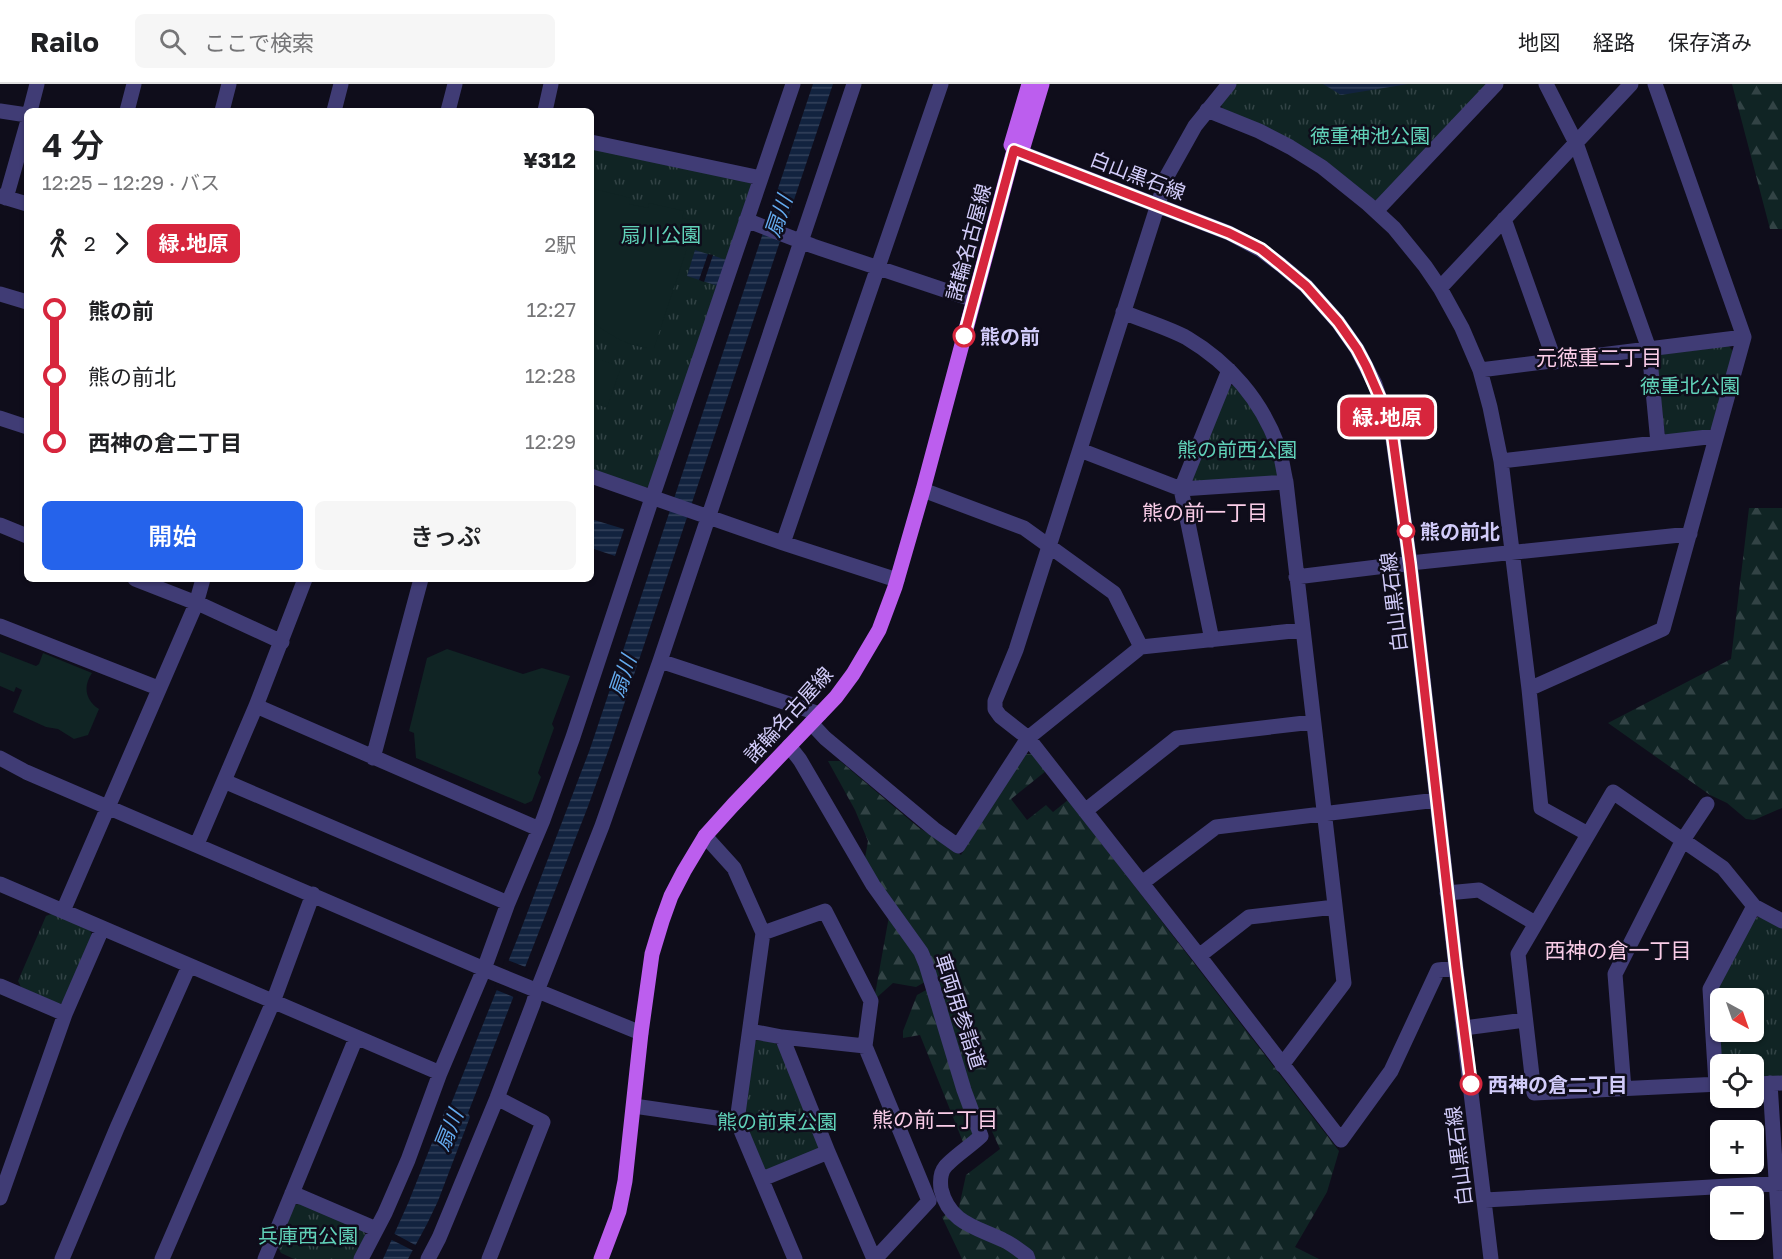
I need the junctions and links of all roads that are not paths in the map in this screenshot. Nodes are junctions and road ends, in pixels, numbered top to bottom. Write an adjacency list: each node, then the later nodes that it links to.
1 (38, 84): 17 (street)
2 (134, 84): 18 (street)
3 (229, 84): 19 (street)
4 (341, 84): 20 (street)
5 (455, 84): 21 (street)
6 (551, 84): 22 (street)
7 (793, 84): 30 (street)
8 (854, 84): 37 (street)
9 (941, 84): 38 (street)
10 (1029, 84): 29 (main road, 諸輪名古屋線)
11 (1042, 84): 29 (main road, 諸輪名古屋線)
12 (1229, 84): 23 (street)
13 (1496, 84): 34 (street)
14 (1546, 84): 28 (street)
15 (1631, 84): 28 (street)
16 (1655, 84): 44 (street)
17 (31, 108)
18 (128, 108)
19 (223, 108)
20 (335, 108)
21 (449, 108)
22 (545, 108)
23 (1207, 110): 33 (street); 34 (street)
24 (0, 111): 25 (street)
25 (24, 115)
26 (24, 133): 31 (street)
27 (594, 143): 30 (street)
28 (1576, 143): 35 (street); 45 (street)
29 (1014, 150): 33 (street, 白山黒石線); 41 (main road, 諸輪名古屋線)
30 (760, 178): 36 (street)
31 (3, 197): 32 (street)
32 (24, 203)
33 (1157, 205): 43 (street); 67 (street, 白山黒石線)
34 (1376, 211): 39 (street)
35 (1504, 219): 39 (street); 46 (street)
36 (746, 220): 37 (street); 59 (street)
37 (800, 241): 38 (street); 60 (street)
38 (879, 268): 41 (street); 64 (street)
39 (1440, 288): 48 (street)
40 (0, 294): 42 (street)
41 (974, 300): 58 (main road, 諸輪名古屋線)
42 (24, 301)
43 (1123, 312): 47 (street); 53 (street)
44 (1744, 337): 45 (street); 51 (street)
45 (1649, 349): 46 (street); 52 (street)
46 (1555, 362): 48 (street)
47 (1229, 370): 56 (street); 57 (street)
48 (1480, 370): 54 (street)
49 (0, 418): 50 (street)
50 (24, 427)
51 (1716, 436): 52 (street); 62 (street)
52 (1658, 443): 54 (street)
53 (1080, 450): 57 (street); 65 (street)
54 (1501, 461): 66 (street)
55 (594, 478): 59 (street)
56 (1286, 482): 57 (street); 68 (street)
57 (1181, 489): 77 (street)
58 (923, 490): 65 (street); 69 (main road, 諸輪名古屋線)
59 (652, 498): 60 (street); 96 (street)
60 (707, 518): 64 (street); 80 (street)
61 (0, 525): 63 (street)
62 (1690, 534): 66 (street); 82 (street)
63 (24, 535)
64 (783, 543): 69 (street)
65 (1049, 546): 79 (street); 86 (street)
66 (1513, 553): 67 (street); 82 (street)
67 (1410, 563): 68 (street); 91 (street, 白山黒石線)
68 (1296, 577): 76 (street)
69 (897, 580): 84 (main road, 諸輪名古屋線)
70 (143, 582): 74 (street)
71 (202, 582): 74 (street)
72 (304, 582): 78 (street)
73 (420, 582): 89 (street)
74 (196, 603): 78 (street); 81 (street)
75 (0, 626): 81 (street)
76 (1302, 630): 77 (street); 85 (street)
77 (1212, 640): 79 (street)
78 (282, 642): 83 (street)
79 (1141, 647): 86 (street)
80 (660, 661): 84 (street); 118 (street)
81 (158, 688): 93 (street)
82 (1529, 689): 97 (street)
83 (256, 706): 89 (street); 90 (street)
84 (815, 719): 86 (street); 87 (main road, 諸輪名古屋線)
85 (1313, 722): 94 (street); 95 (street)
86 (1028, 738): 94 (street)
87 (789, 746): 98 (main road, 諸輪名古屋線); 153 (street, 車両用参詣道)
88 (0, 758): 93 (street)
89 (373, 758): 96 (street)
90 (224, 780): 100 (street); 105 (street)
91 (1437, 800): 95 (street); 103 (street, 白山黒石線)
92 (1707, 804): 99 (street)
93 (107, 806): 100 (street); 108 (street)
94 (1085, 811): 101 (street)
95 (1324, 813): 101 (street); 107 (street)
96 (539, 829): 105 (street)
97 (1588, 834): 99 (street); 110 (street)
98 (705, 836): 112 (street); 124 (main road, 諸輪名古屋線)
99 (1683, 840): 106 (street); 133 (street)
100 (197, 844): 104 (street)
101 (1142, 883): 113 (street)
102 (0, 884): 108 (street)
103 (1447, 893): 110 (street); 115 (street, 白山黒石線)
104 (313, 894): 116 (street); 119 (street)
105 (508, 903): 116 (street)
106 (1754, 906): 109 (street); 128 (street)
107 (1335, 907): 113 (street); 129 (street)
108 (63, 911): 111 (street)
109 (1782, 921)
110 (1535, 923): 121 (street)
111 (102, 929): 114 (street); 120 (street)
112 (763, 933): 123 (street); 127 (street)
113 (1199, 956): 129 (street)
114 (189, 966): 119 (street); 145 (street)
115 (1456, 968): 122 (street, 白山黒石線); 129 (street)
116 (484, 969): 118 (street); 130 (street)
117 (0, 986): 120 (street)
118 (537, 991): 124 (street); 134 (street)
119 (273, 1002): 126 (street); 146 (street)
120 (65, 1014): 141 (street)
121 (1525, 1020): 122 (street); 133 (street)
122 (1464, 1028): 142 (street, 白山黒石線)
123 (750, 1031): 125 (street); 136 (street)
124 (641, 1033): 135 (main road, 諸輪名古屋線)
125 (782, 1037): 127 (street); 137 (street)
126 (357, 1038): 130 (street); 140 (street)
127 (865, 1046): 152 (street)
128 (1715, 1054)
129 (1282, 1065)
130 (440, 1074): 143 (street)
131 (1776, 1083): 139 (street)
132 (1710, 1084): 133 (street)
133 (1624, 1089)
134 (497, 1098): 148 (street); 149 (street)
135 (634, 1106): 136 (street); 150 (main road, 諸輪名古屋線)
136 (737, 1121): 138 (street)
137 (828, 1152): 138 (street); 152 (street)
138 (762, 1179): 151 (street)
139 (1779, 1183): 142 (street); 155 (street)
140 (292, 1193): 143 (street); 144 (street)
141 (0, 1198)
142 (1485, 1200): 154 (street, 白山黒石線)
143 (376, 1229): 147 (street)
144 (271, 1257)
145 (62, 1259)
146 (162, 1259)
147 (361, 1259)
148 (428, 1259)
149 (489, 1259)
150 (601, 1259)
151 (795, 1259)
152 (875, 1259)
153 (1028, 1259)
154 (1491, 1259)
155 (1781, 1259)

